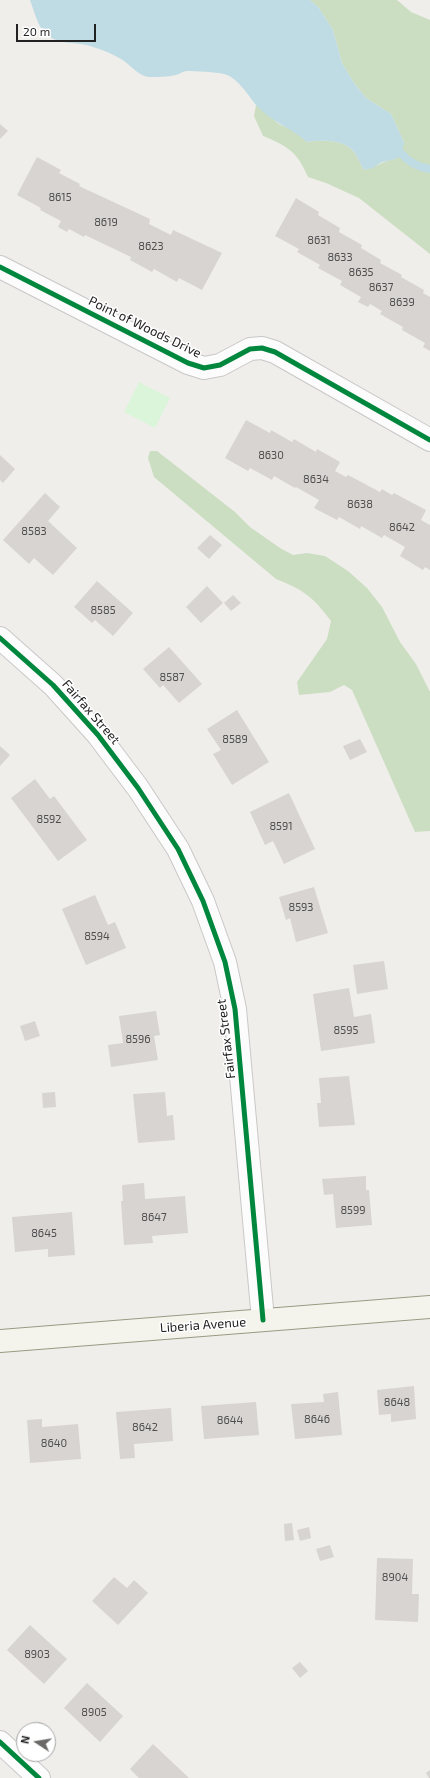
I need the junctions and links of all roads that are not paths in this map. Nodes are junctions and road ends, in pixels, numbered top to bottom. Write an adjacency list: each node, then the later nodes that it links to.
1 (0, 267): 2 (street, Point of Woods Drive)
2 (430, 440)
3 (0, 638): 5 (street, Fairfax Street)
4 (430, 1307): 5 (main road, Liberia Avenue)
5 (263, 1320): 6 (main road, Liberia Avenue)
6 (0, 1341)
7 (0, 1742): 8 (street)
8 (39, 1778)

